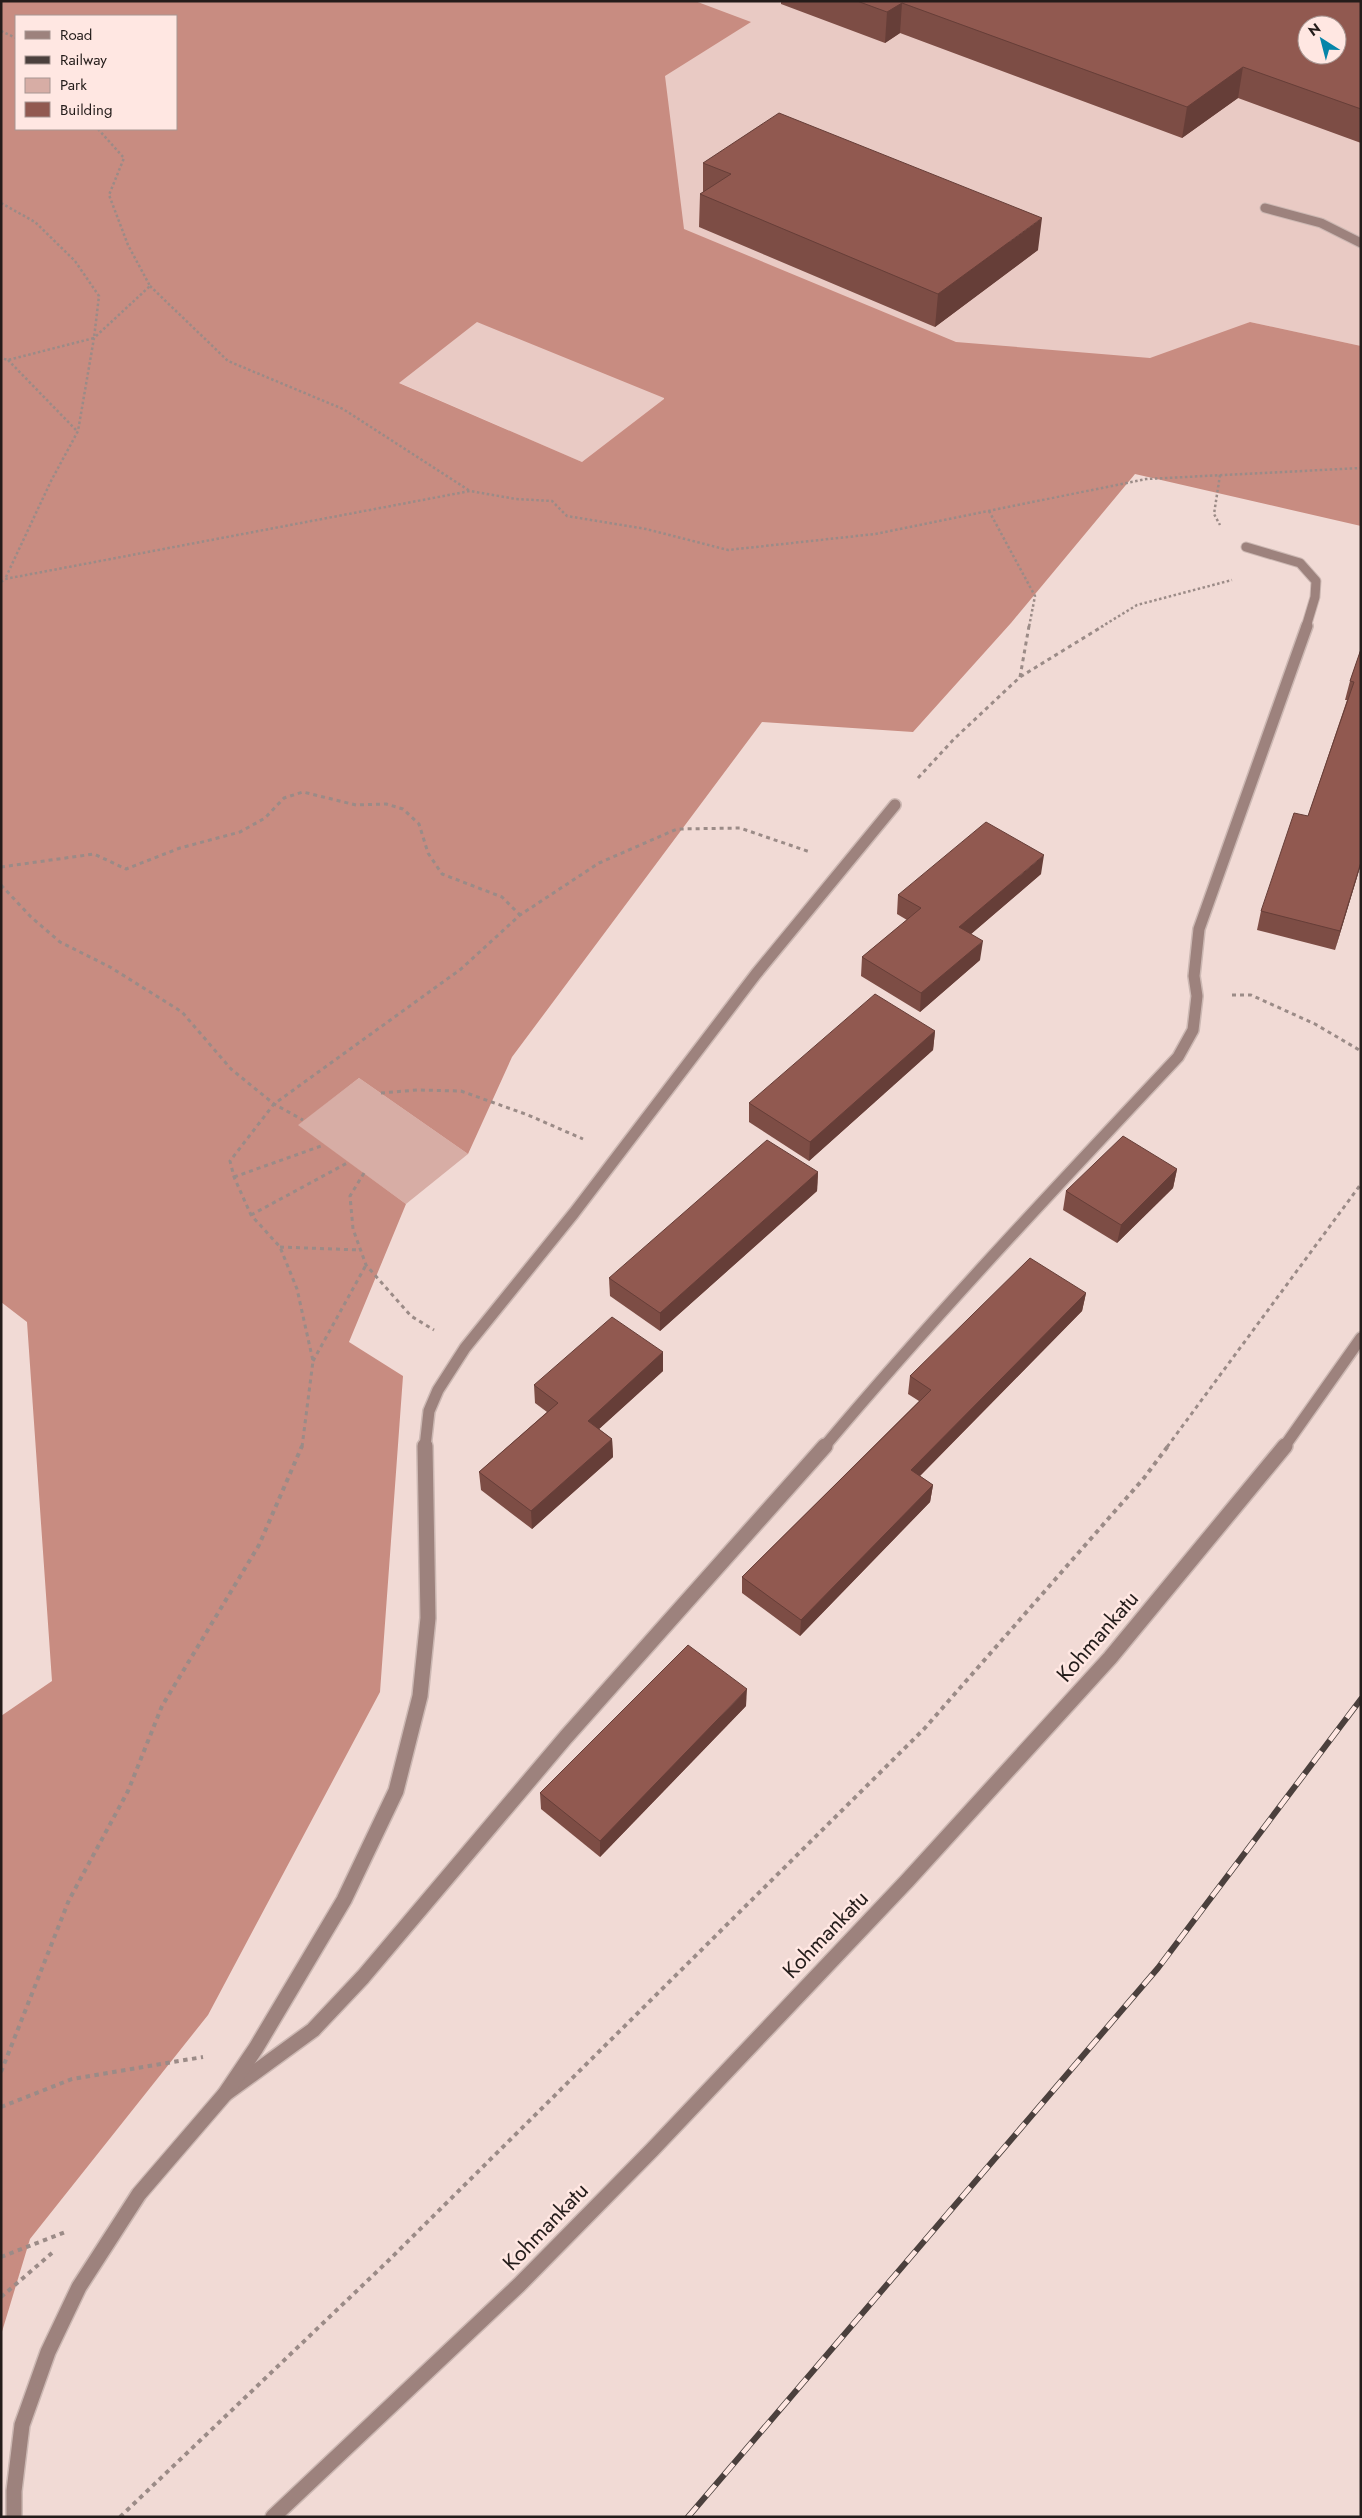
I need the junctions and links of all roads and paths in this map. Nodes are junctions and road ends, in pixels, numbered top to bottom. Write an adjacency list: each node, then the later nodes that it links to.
1 (1, 31): 2 (path)
2 (15, 38)
3 (99, 130): 7 (path)
4 (1, 203): 8 (path)
5 (1265, 208): 6 (street)
6 (1361, 243)
7 (150, 286): 8 (path); 14 (path)
8 (94, 338): 10 (path); 11 (path)
9 (1, 358): 10 (path)
10 (8, 360): 11 (path)
11 (78, 431): 18 (path)
12 (1361, 468): 13 (path)
13 (1220, 475): 15 (path); 16 (path)
14 (470, 490): 15 (path); 18 (path)
15 (989, 510): 21 (path)
16 (1214, 514)
17 (1246, 547): 27 (street)
18 (5, 579): 20 (path)
19 (1238, 579): 21 (path)
20 (1, 582)
21 (1020, 677): 22 (path)
22 (894, 805): 23 (street)
23 (846, 864): 26 (path); 33 (street)
24 (1, 867): 26 (path)
25 (1, 885): 30 (path)
26 (520, 915): 30 (path)
27 (1197, 996): 28 (path); 47 (street)
28 (1361, 1051)
29 (381, 1093): 33 (path)
30 (274, 1104): 31 (path); 36 (path)
31 (304, 1120)
32 (324, 1145): 36 (path)
33 (618, 1154): 43 (street)
34 (349, 1162): 38 (path)
35 (364, 1173): 40 (path)
36 (234, 1177): 38 (path)
37 (1361, 1184): 52 (path)
38 (251, 1215): 39 (path)
39 (280, 1247): 40 (path); 44 (path)
40 (360, 1250): 41 (path)
41 (366, 1265): 43 (path); 44 (path)
42 (1361, 1338): 53 (street, Kohmankatu)
43 (465, 1348): 45 (street)
44 (313, 1361): 46 (path)
45 (256, 2048): 47 (street); 48 (path)
46 (1, 2072)
47 (225, 2094): 51 (street)
48 (1, 2107)
49 (76, 2229): 50 (path)
50 (1, 2257)
51 (14, 2517)
52 (120, 2517)
53 (274, 2517)

